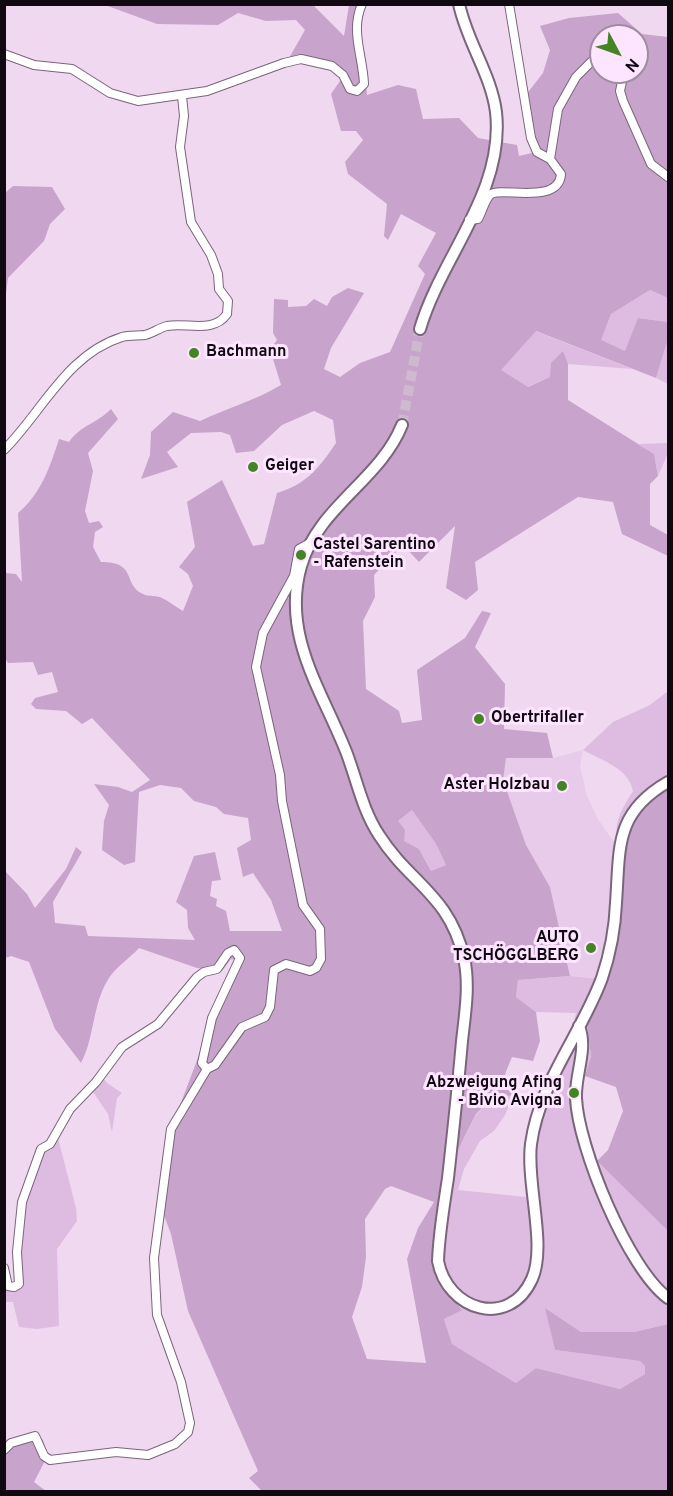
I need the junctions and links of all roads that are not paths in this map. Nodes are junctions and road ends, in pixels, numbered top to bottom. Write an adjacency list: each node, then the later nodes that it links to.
1 (362, 4): 7 (street)
2 (459, 4): 10 (main road)
3 (509, 4): 8 (street)
4 (4, 54): 7 (street)
5 (589, 64): 8 (street)
6 (621, 84): 9 (street)
7 (182, 96): 13 (street)
8 (550, 159): 10 (street)
9 (669, 177)
10 (469, 220): 11 (main road)
11 (420, 329)
12 (402, 425): 14 (main road)
13 (4, 450)
14 (310, 543): 16 (main road); 17 (street)
15 (669, 782): 16 (main road)
16 (579, 1026): 19 (main road)
17 (207, 1069): 18 (street); 20 (street)
18 (4, 1268)
19 (669, 1298)
20 (4, 1450)

